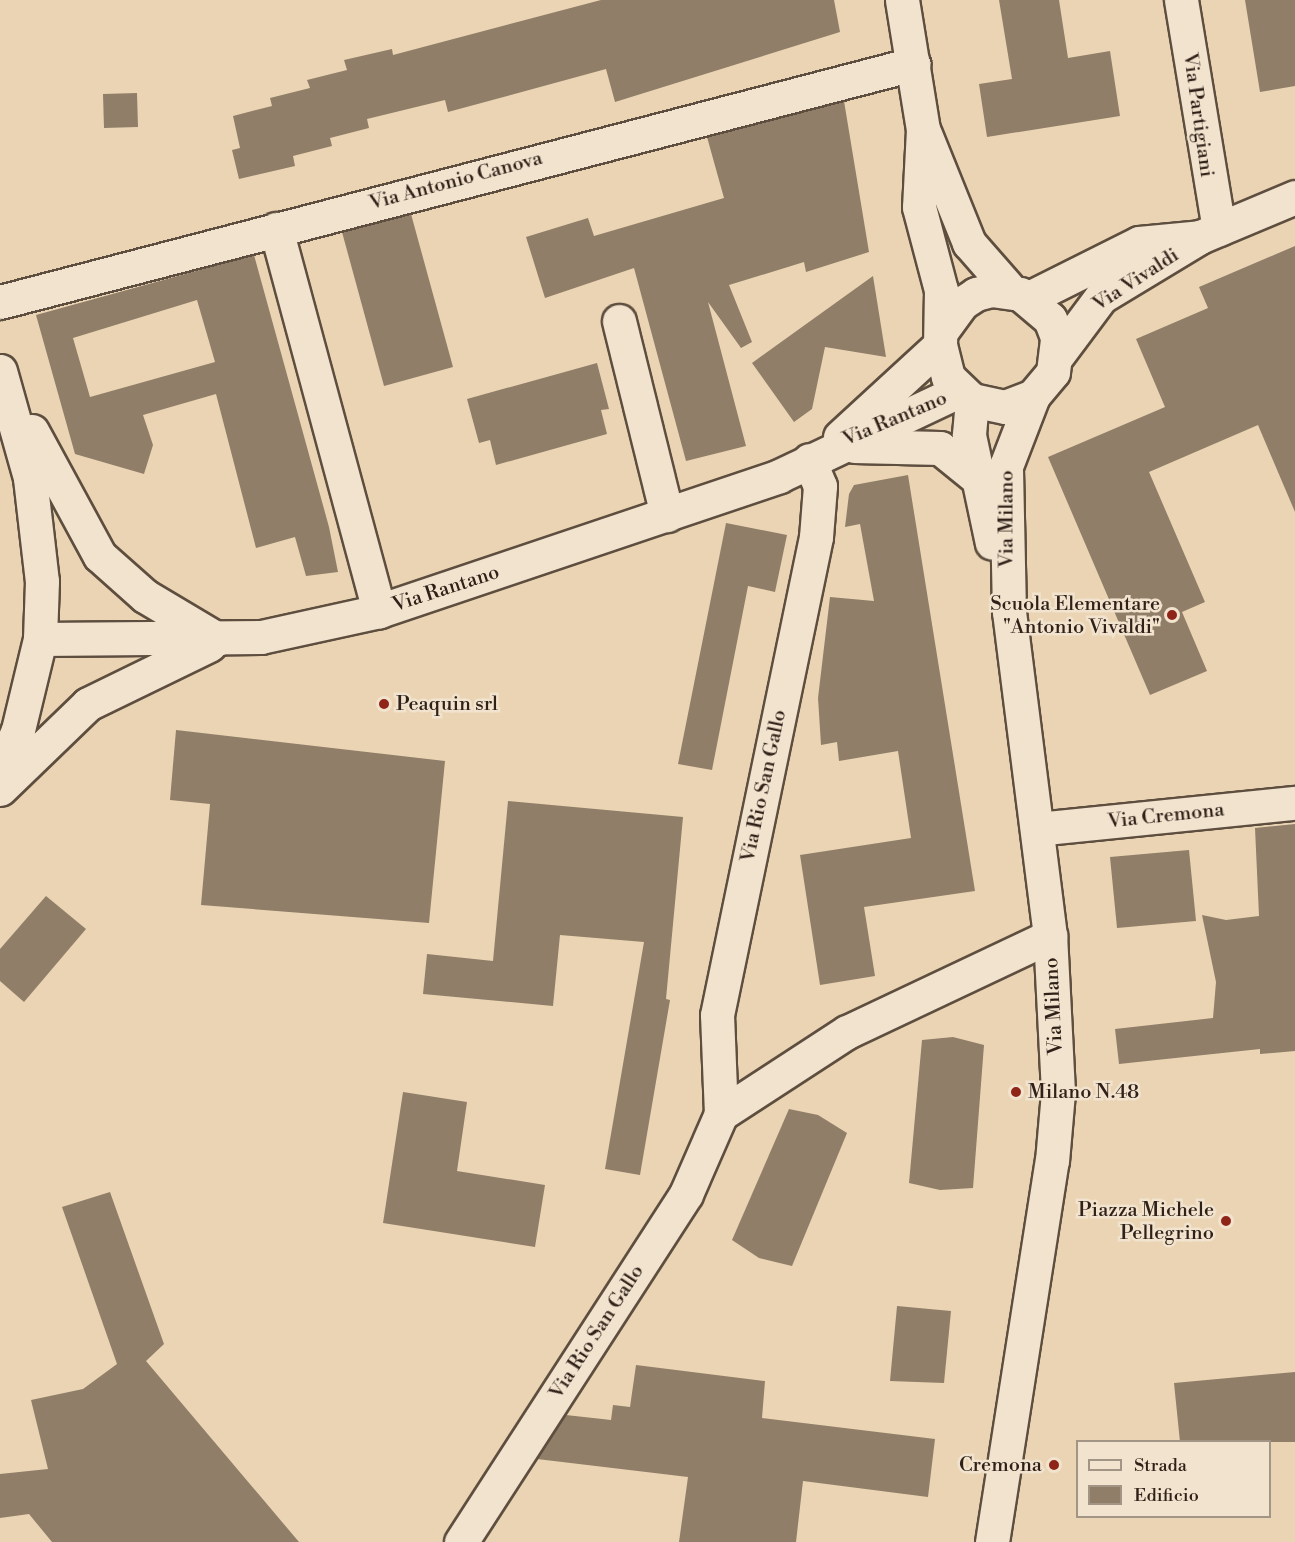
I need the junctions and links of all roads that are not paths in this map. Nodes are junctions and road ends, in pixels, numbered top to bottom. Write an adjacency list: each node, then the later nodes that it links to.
1 (902, 0): 3 (street)
2 (1181, 0): 7 (street, Via Partigiani)
3 (913, 64): 4 (street); 6 (street, Via Antonio Canova)
4 (923, 129): 8 (street); 11 (street)
5 (1295, 197): 7 (street, Via Vivaldi)
6 (276, 229): 9 (street, Via Antonio Canova); 20 (street)
7 (1210, 233): 8 (street, Via Vivaldi); 12 (street, Via Vivaldi)
8 (1020, 294): 11 (street); 12 (street)
9 (0, 302)
10 (619, 321): 19 (street)
11 (942, 337): 15 (street); 17 (street, Via Rantano)
12 (1057, 356): 16 (street, Via Milano)
13 (0, 364): 23 (street)
14 (0, 371): 22 (street)
15 (965, 396): 16 (street, Via Milano); 17 (street, Via Rantano); 18 (street, Via Milano)
16 (1033, 396): 21 (street, Via Milano)
17 (820, 454): 18 (street); 19 (street, Via Rantano); 29 (street, Via Rio San Gallo)
18 (977, 478): 21 (street, Via Milano)
19 (667, 515): 20 (street, Via Rantano)
20 (379, 611): 23 (street, Via Rantano)
21 (1009, 612): 27 (street, Via Milano)
22 (40, 639): 23 (street, Via Rantano); 24 (street)
23 (219, 640): 25 (street, Via Rantano)
24 (0, 772)
25 (0, 789)
26 (1295, 803): 27 (street, Via Cremona)
27 (1037, 828): 28 (street, Via Milano)
28 (1050, 936): 29 (street); 31 (street, Via Milano)
29 (721, 1114): 30 (street, Via Rio San Gallo)
30 (461, 1542)
31 (992, 1542)

